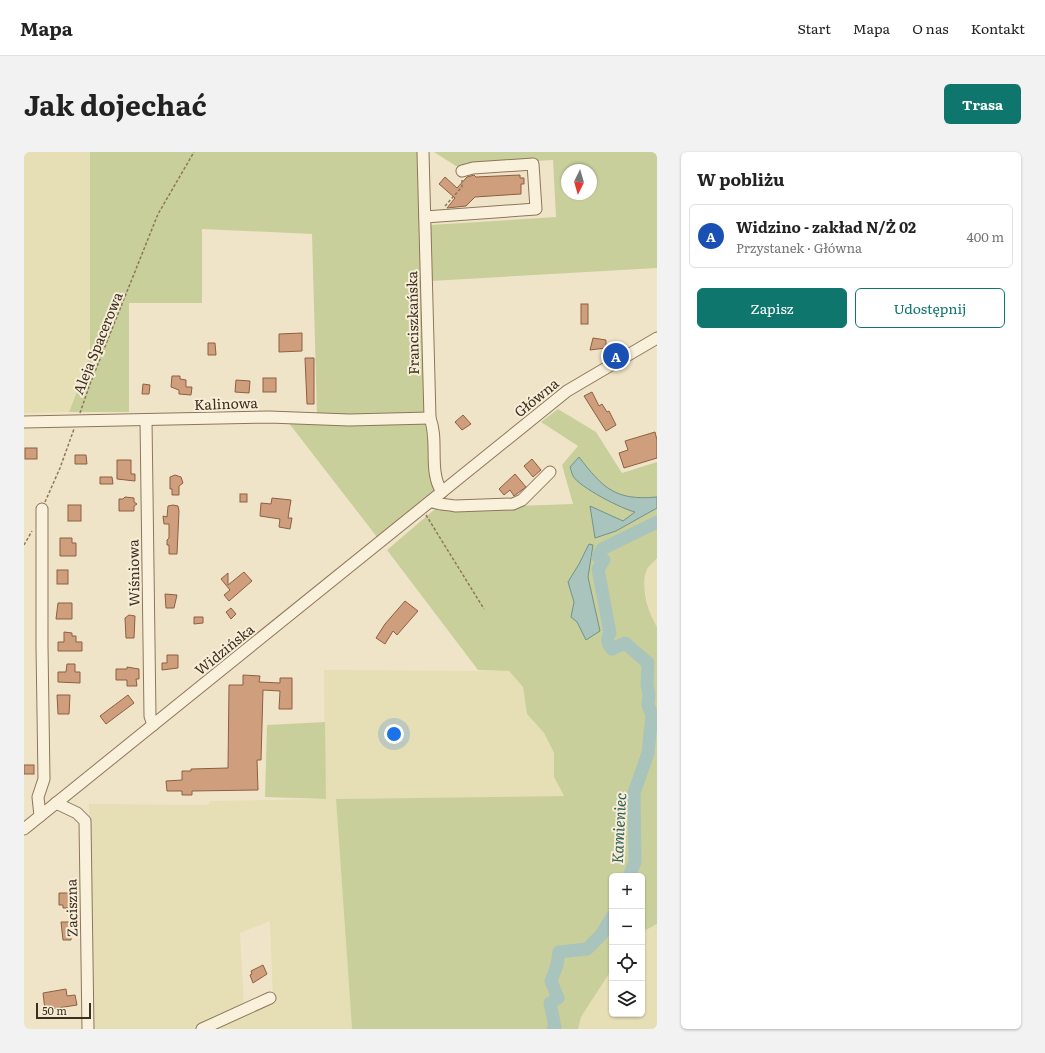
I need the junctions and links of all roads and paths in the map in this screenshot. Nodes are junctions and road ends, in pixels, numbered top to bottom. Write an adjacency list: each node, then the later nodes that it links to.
1 (194, 152): 8 (path, Aleja Spacerowa)
2 (423, 152): 4 (street, Franciszkańska)
3 (462, 170): 4 (path); 4 (street)
4 (430, 216): 6 (street, Franciszkańska)
5 (657, 338): 11 (street, Główna)
6 (430, 418): 7 (street, Kalinowa); 11 (street, Franciszkańska)
7 (146, 420): 8 (street, Kalinowa); 18 (street, Wiśniowa)
8 (77, 421): 9 (street, Kalinowa); 13 (path, Aleja Spacerowa)
9 (24, 422)
10 (550, 472): 12 (street)
11 (442, 492): 12 (street, Widzińska)
12 (431, 501): 14 (street, Widzińska)
13 (42, 509): 20 (street)
14 (422, 509): 17 (path); 18 (street, Widzińska)
15 (34, 528): 16 (path)
16 (24, 545)
17 (484, 609)
18 (153, 725): 19 (street, Widzińska)
19 (56, 803): 20 (street, Widzińska); 23 (street, Zaciszna)
20 (40, 816): 21 (street, Widzińska)
21 (24, 829)
22 (270, 998): 24 (street)
23 (88, 1029)
24 (202, 1029)

